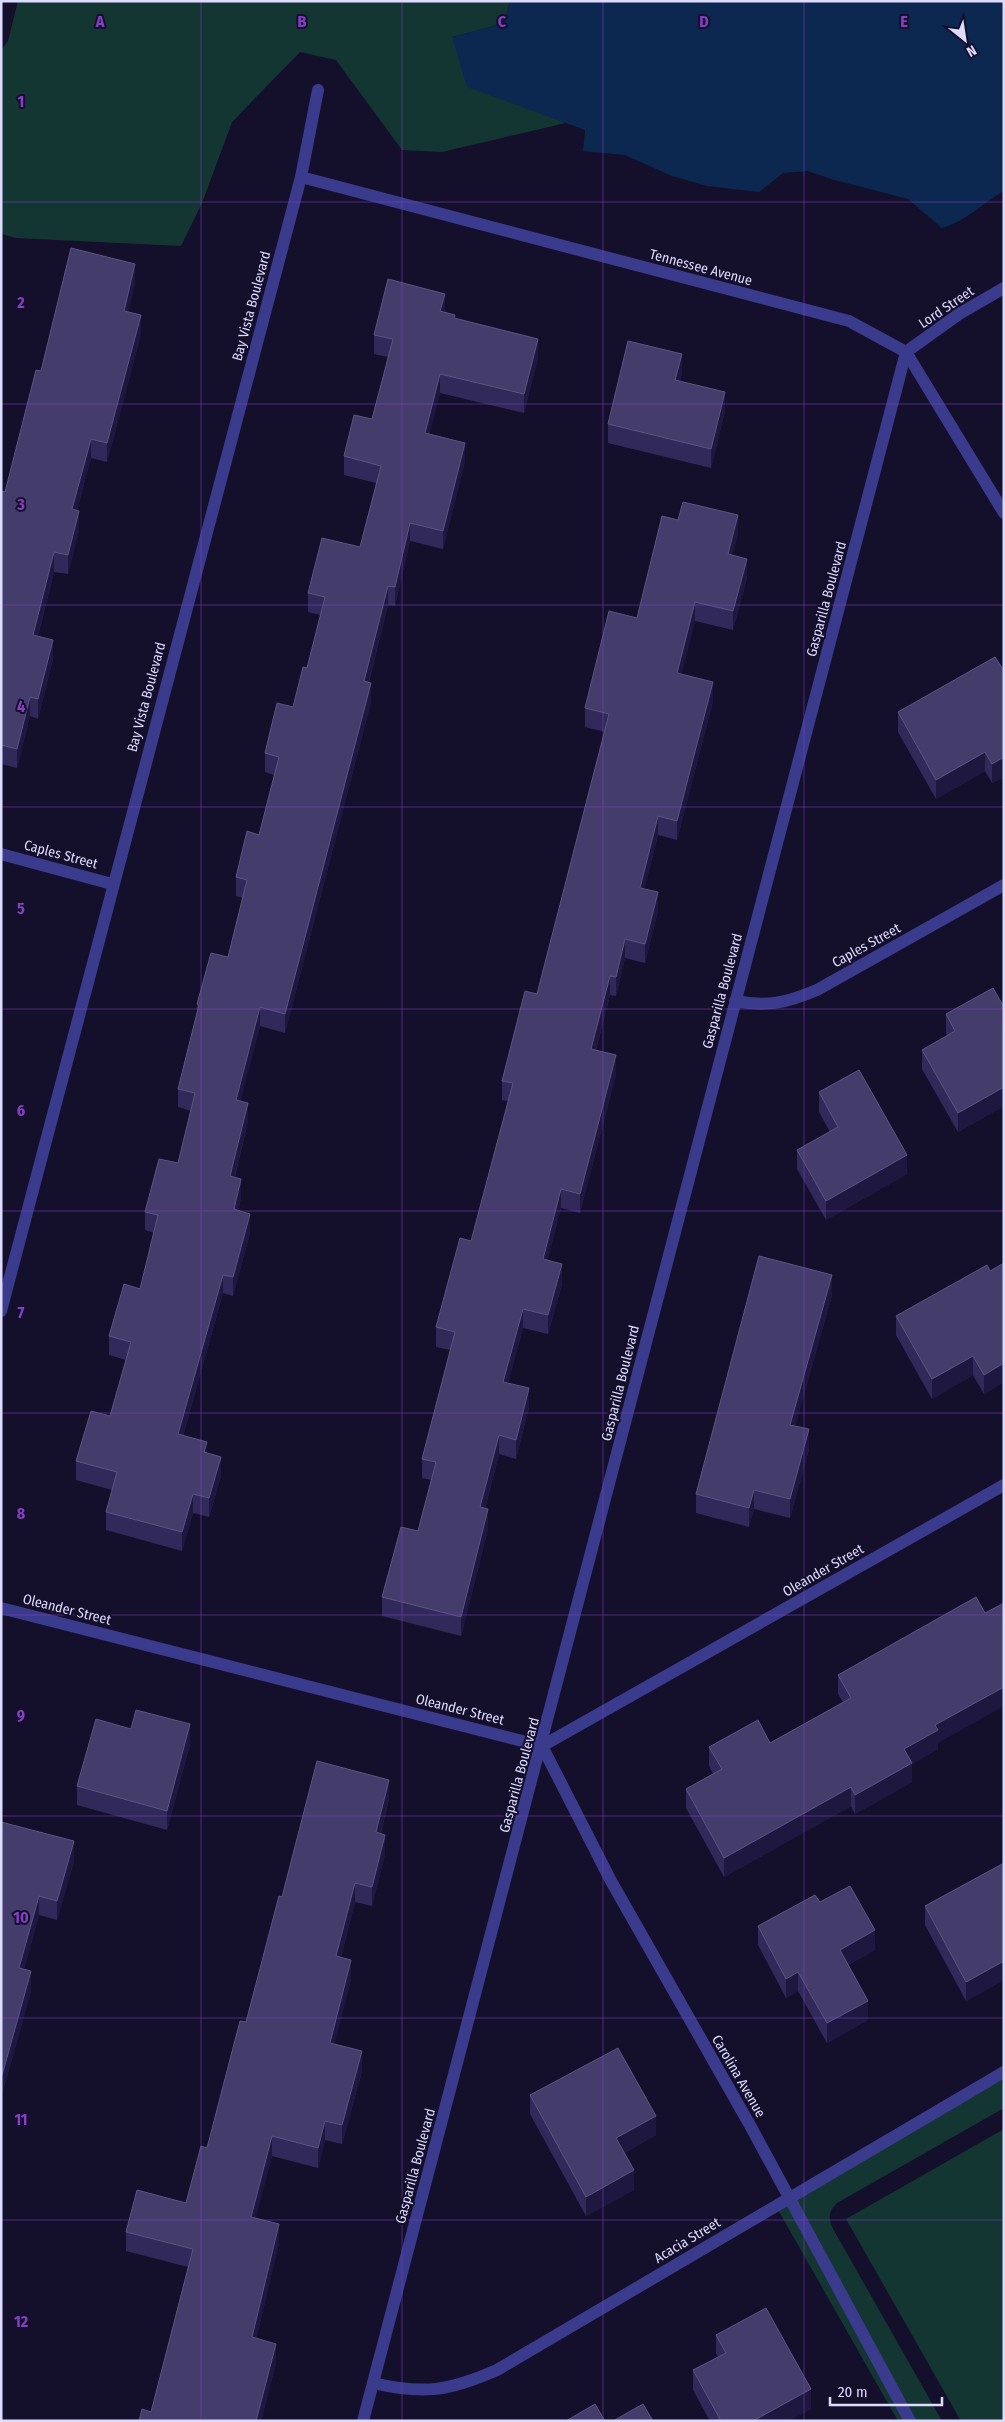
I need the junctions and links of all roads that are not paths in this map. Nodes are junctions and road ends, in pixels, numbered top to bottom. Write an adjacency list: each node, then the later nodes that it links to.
1 (318, 90): 2 (street, Bay Vista Boulevard)
2 (301, 177): 4 (street, Tennessee Avenue); 7 (street, Bay Vista Boulevard)
3 (1004, 288): 4 (street, Lord Street)
4 (906, 352): 5 (street); 9 (street, Gasparilla Boulevard)
5 (1004, 513)
6 (1, 854): 7 (street, Caples Street)
7 (112, 884): 10 (street, Bay Vista Boulevard)
8 (1004, 885): 9 (street, Caples Street)
9 (735, 1001): 13 (street, Gasparilla Boulevard)
10 (1, 1311)
11 (1004, 1485): 13 (street, Oleander Street)
12 (1, 1608): 13 (street, Oleander Street)
13 (542, 1746): 15 (street, Carolina Avenue); 16 (street, Gasparilla Boulevard)
14 (1004, 2072): 15 (street, Acacia Street)
15 (788, 2198): 16 (street, Acacia Street); 18 (street, Carolina Avenue)
16 (373, 2383): 17 (street, Gasparilla Boulevard)
17 (364, 2421)
18 (910, 2421)

